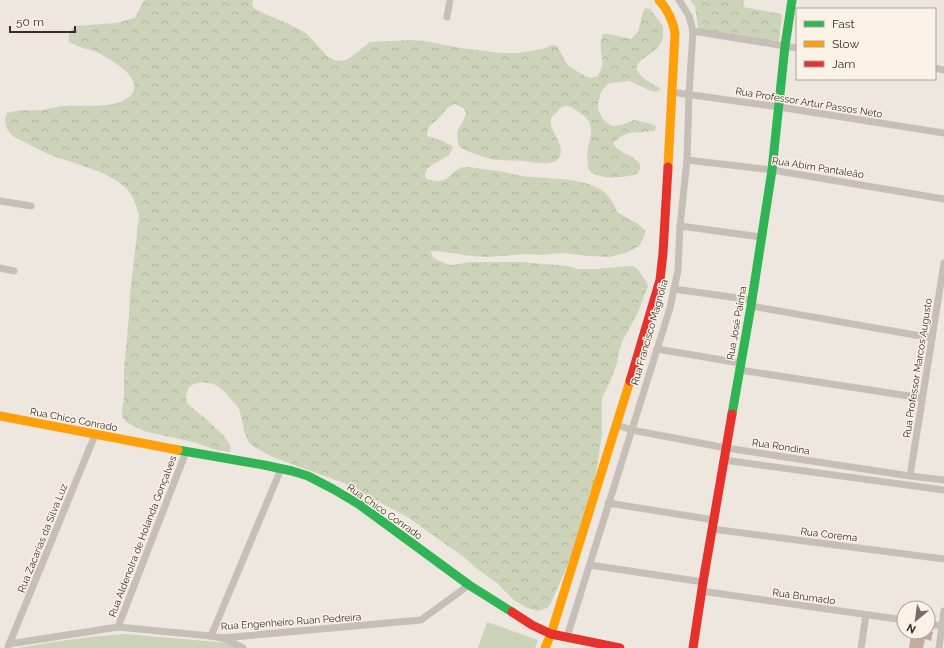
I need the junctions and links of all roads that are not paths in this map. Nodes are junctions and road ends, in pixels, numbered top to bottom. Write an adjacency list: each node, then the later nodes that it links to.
1 (450, 0): 5 (street)
2 (659, 0): 9 (street, Rua Francisco Magnolia)
3 (679, 0): 6 (street, Rua Francisco Magnolia)
4 (792, 0): 7 (street, Rua José Painha)
5 (447, 17)
6 (693, 31): 7 (street); 10 (street, Rua Francisco Magnolia)
7 (785, 46): 8 (street); 11 (street, Rua José Painha)
8 (796, 48)
9 (671, 92): 10 (street, Rua Professor Artur Passos Neto); 30 (street, Rua Francisco Magnolia)
10 (689, 94): 11 (street, Rua Professor Artur Passos Neto); 13 (street, Rua Francisco Magnolia)
11 (779, 107): 12 (street, Rua Professor Artur Passos Neto); 14 (street, Rua José Painha)
12 (944, 133)
13 (687, 160): 14 (street, Rua Abim Pantaleão); 18 (street, Rua Francisco Magnolia)
14 (772, 170): 15 (street, Rua Abim Pantaleão); 19 (street, Rua José Painha)
15 (944, 199)
16 (0, 201): 17 (street)
17 (31, 206)
18 (680, 226): 19 (street); 23 (street, Rua Francisco Magnolia)
19 (762, 237): 24 (street, Rua José Painha)
20 (944, 263): 25 (street, Rua Professor Marcos Augusto)
21 (0, 268): 22 (street)
22 (14, 271)
23 (674, 289): 24 (street); 26 (street, Rua Francisco Magnolia)
24 (751, 303): 25 (street); 27 (street, Rua José Painha)
25 (932, 338): 28 (street, Rua Professor Marcos Augusto)
26 (657, 350): 27 (street); 31 (street, Rua Francisco Magnolia)
27 (740, 367): 28 (street); 33 (street, Rua José Painha)
28 (922, 398): 37 (street, Rua Professor Marcos Augusto)
29 (1, 419): 32 (street, Rua Chico Conrado)
30 (617, 425): 31 (street, Rua Rondina); 52 (street, Rua Francisco Magnolia)
31 (632, 430): 33 (street, Rua Rondina); 40 (street, Rua Francisco Magnolia)
32 (95, 435): 34 (street, Rua Chico Conrado); 56 (street, Rua Zacarias da Silva Luz)
33 (726, 448): 35 (street, Rua José Painha); 37 (street, Rua Rondina)
34 (186, 452): 36 (street, Rua Chico Conrado); 51 (street, Rua Aldenolra de Holanda Gonçalves)
35 (724, 460): 39 (street, Rua Rondina); 41 (street, Rua José Painha)
36 (280, 469): 44 (street, Rua Chico Conrado); 53 (street)
37 (910, 476): 38 (street, Rua Rondina)
38 (944, 480)
39 (944, 490)
40 (608, 504): 41 (street, Rua Corema); 43 (street, Rua Francisco Magnolia)
41 (713, 525): 42 (street, Rua Corema); 45 (street, Rua José Painha)
42 (944, 559)
43 (590, 565): 45 (street, Rua Brumado); 55 (street, Rua Francisco Magnolia)
44 (469, 585): 52 (street, Rua Chico Conrado); 54 (street, Rua Engenheiro Ruan Pedreira)
45 (702, 587): 47 (street, Rua Brumado); 60 (street, Rua José Painha)
46 (944, 611): 50 (street)
47 (866, 615): 48 (street, Rua Brumado); 61 (street)
48 (896, 619)
49 (936, 625): 50 (street)
50 (943, 626): 62 (street)
51 (118, 627): 53 (street, Rua Engenheiro Ruan Pedreira); 56 (street, Rua Engenheiro Ruan Pedreira)
52 (551, 634): 55 (street, Rua Chico Conrado); 58 (street, Rua Francisco Magnolia)
53 (211, 636): 54 (street, Rua Engenheiro Ruan Pedreira)
54 (222, 638): 57 (street)
55 (567, 638): 59 (street, Rua Chico Conrado)
56 (8, 646)
57 (243, 648)
58 (545, 648)
59 (620, 648)
60 (693, 648)
61 (861, 648)
62 (940, 648)

